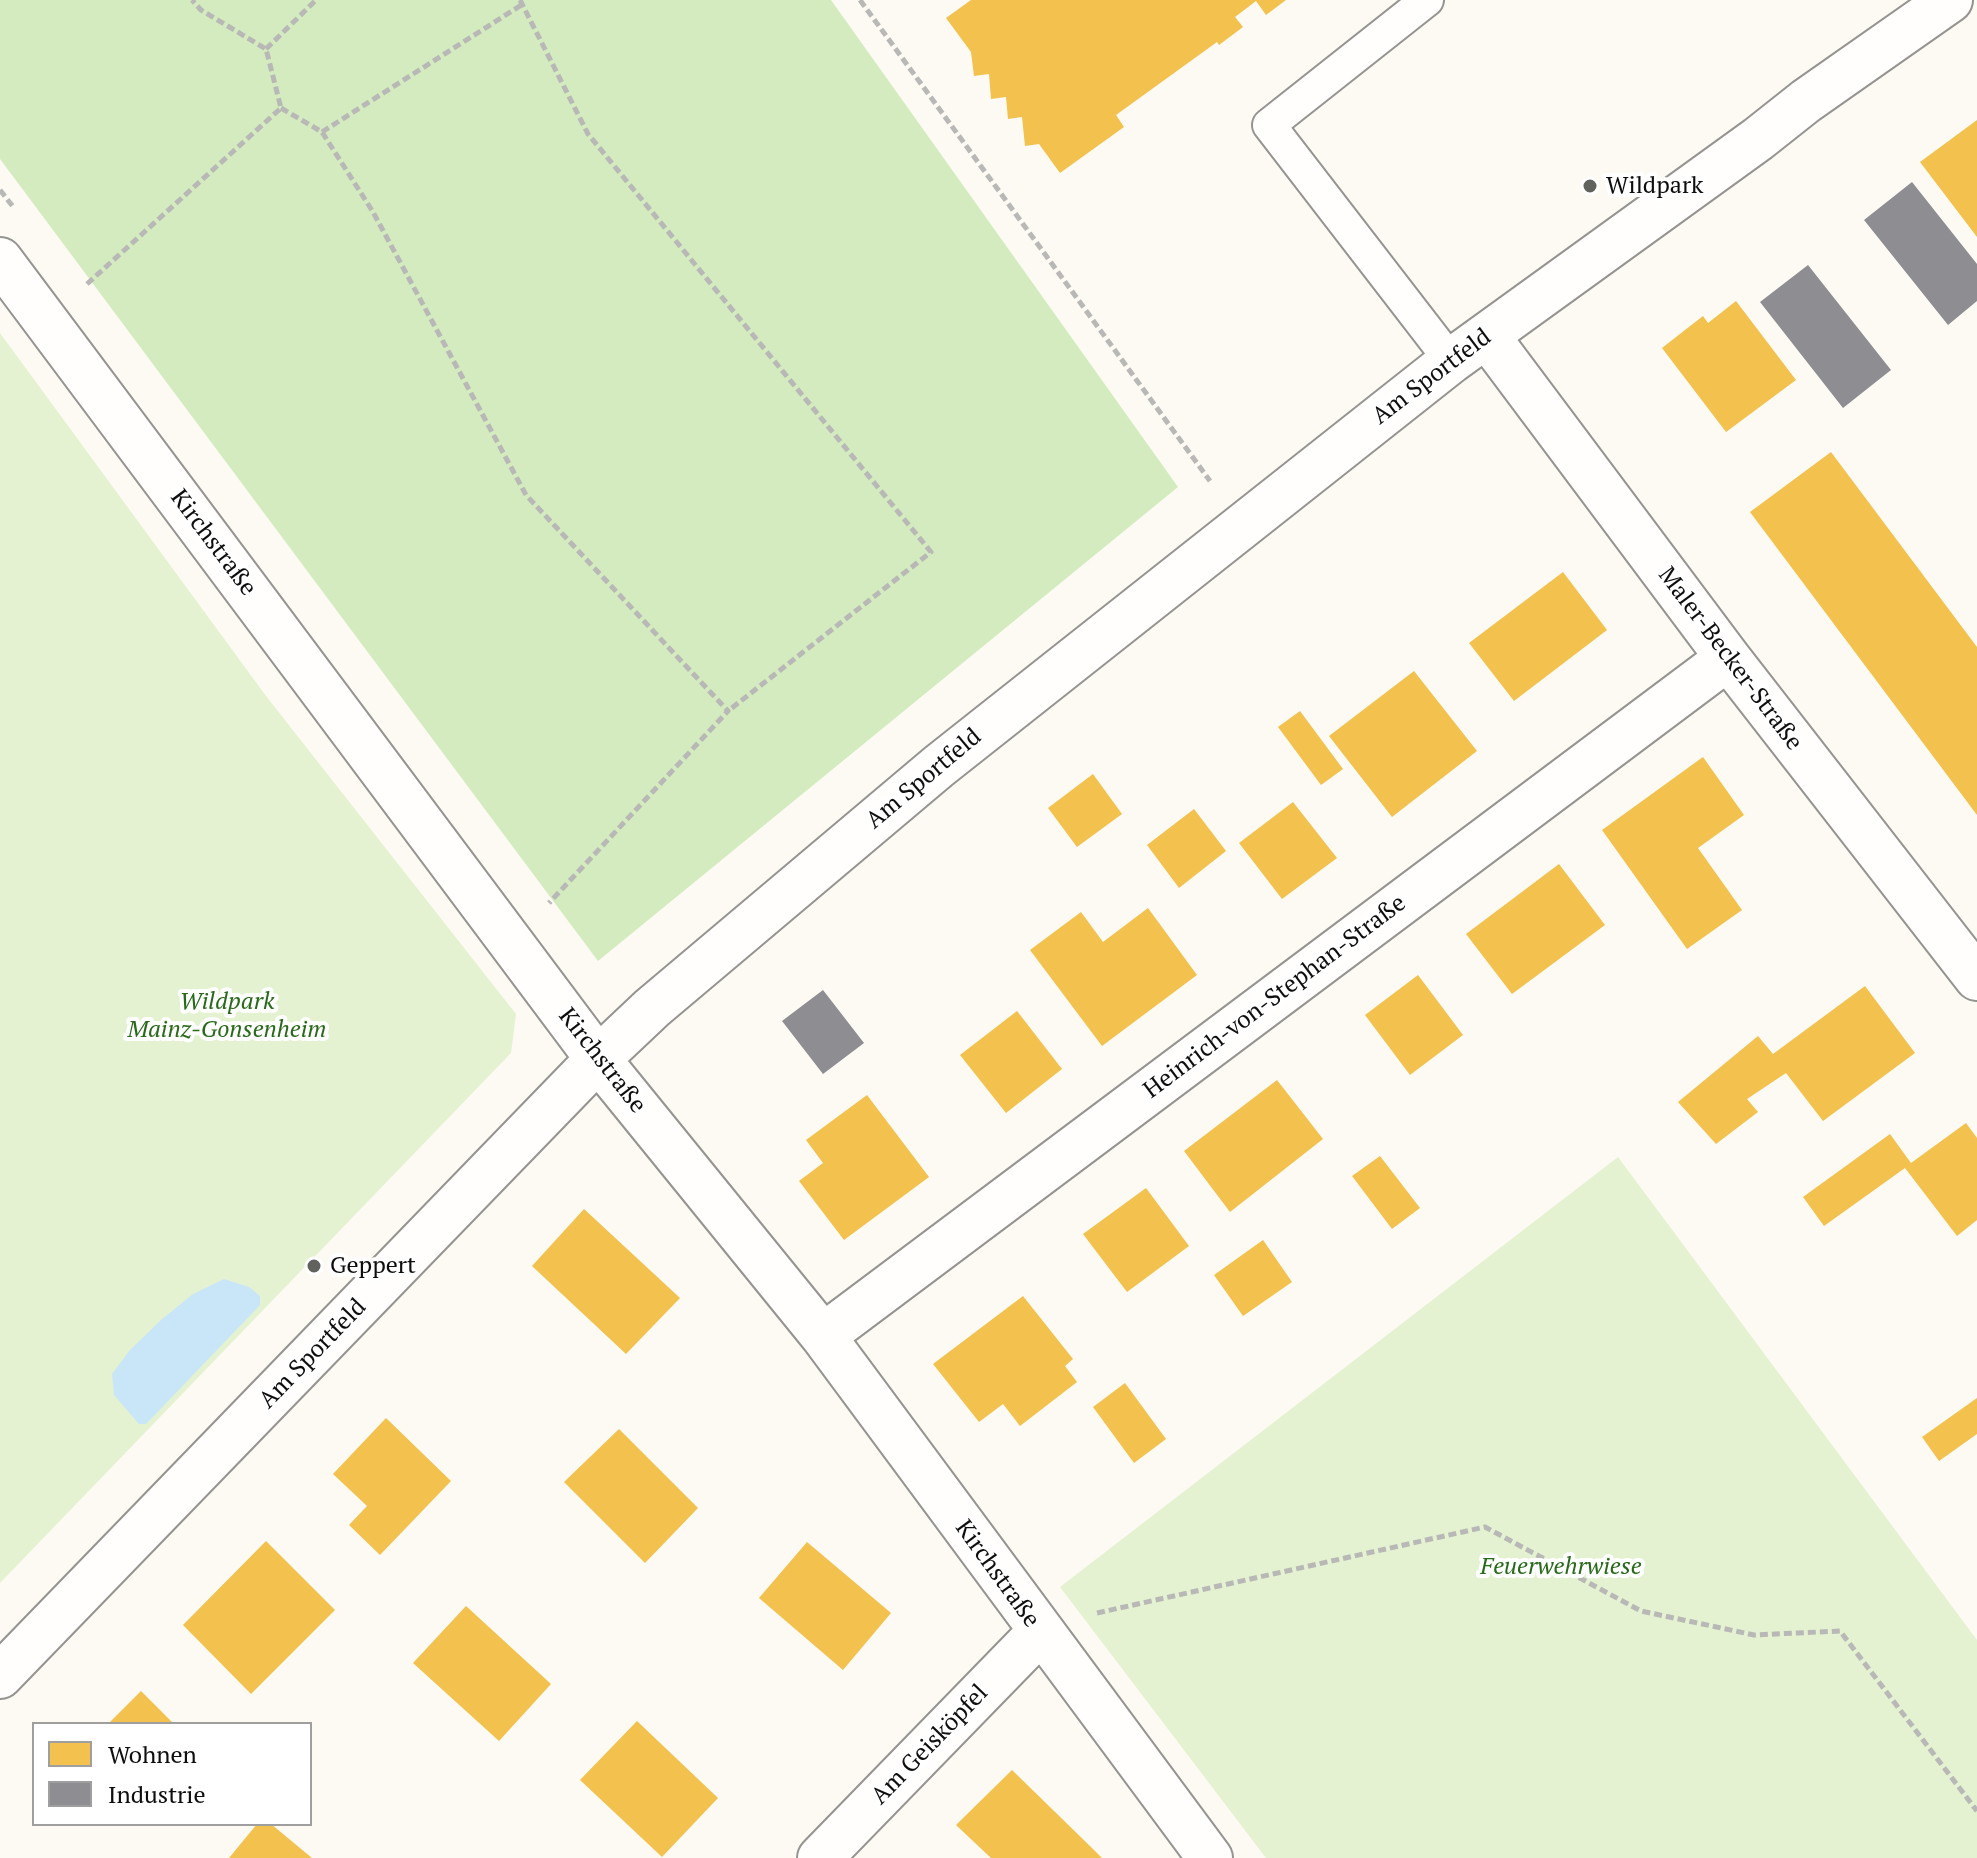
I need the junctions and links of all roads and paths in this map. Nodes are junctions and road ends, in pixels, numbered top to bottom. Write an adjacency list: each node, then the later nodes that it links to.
1 (192, 0): 7 (path)
2 (316, 0): 7 (path)
3 (860, 0): 14 (path)
4 (1427, 0): 13 (lane)
5 (522, 2): 9 (path); 16 (path)
6 (1930, 6): 12 (street, Am Sportfeld)
7 (266, 49): 8 (path)
8 (281, 108): 9 (path); 11 (path)
9 (322, 132): 16 (path)
10 (4, 275): 19 (street, Kirchstraße)
11 (77, 293)
12 (1487, 336): 13 (street, Am Sportfeld); 15 (street, Maler-Becker-Straße)
13 (1451, 361): 19 (street, Am Sportfeld)
14 (1215, 489)
15 (1728, 658): 18 (street, Maler-Becker-Straße); 20 (street, Heinrich-von-Stephan-Straße)
16 (728, 711): 17 (path)
17 (541, 912)
18 (1977, 978)
19 (598, 1059): 20 (street, Kirchstraße); 22 (street, Am Sportfeld)
20 (823, 1336): 21 (street, Kirchstraße)
21 (1045, 1638): 23 (path); 24 (street, Am Geisköpfel); 25 (street, Kirchstraße)
22 (0, 1676)
23 (1977, 1811)
24 (820, 1858)
25 (1210, 1858)

